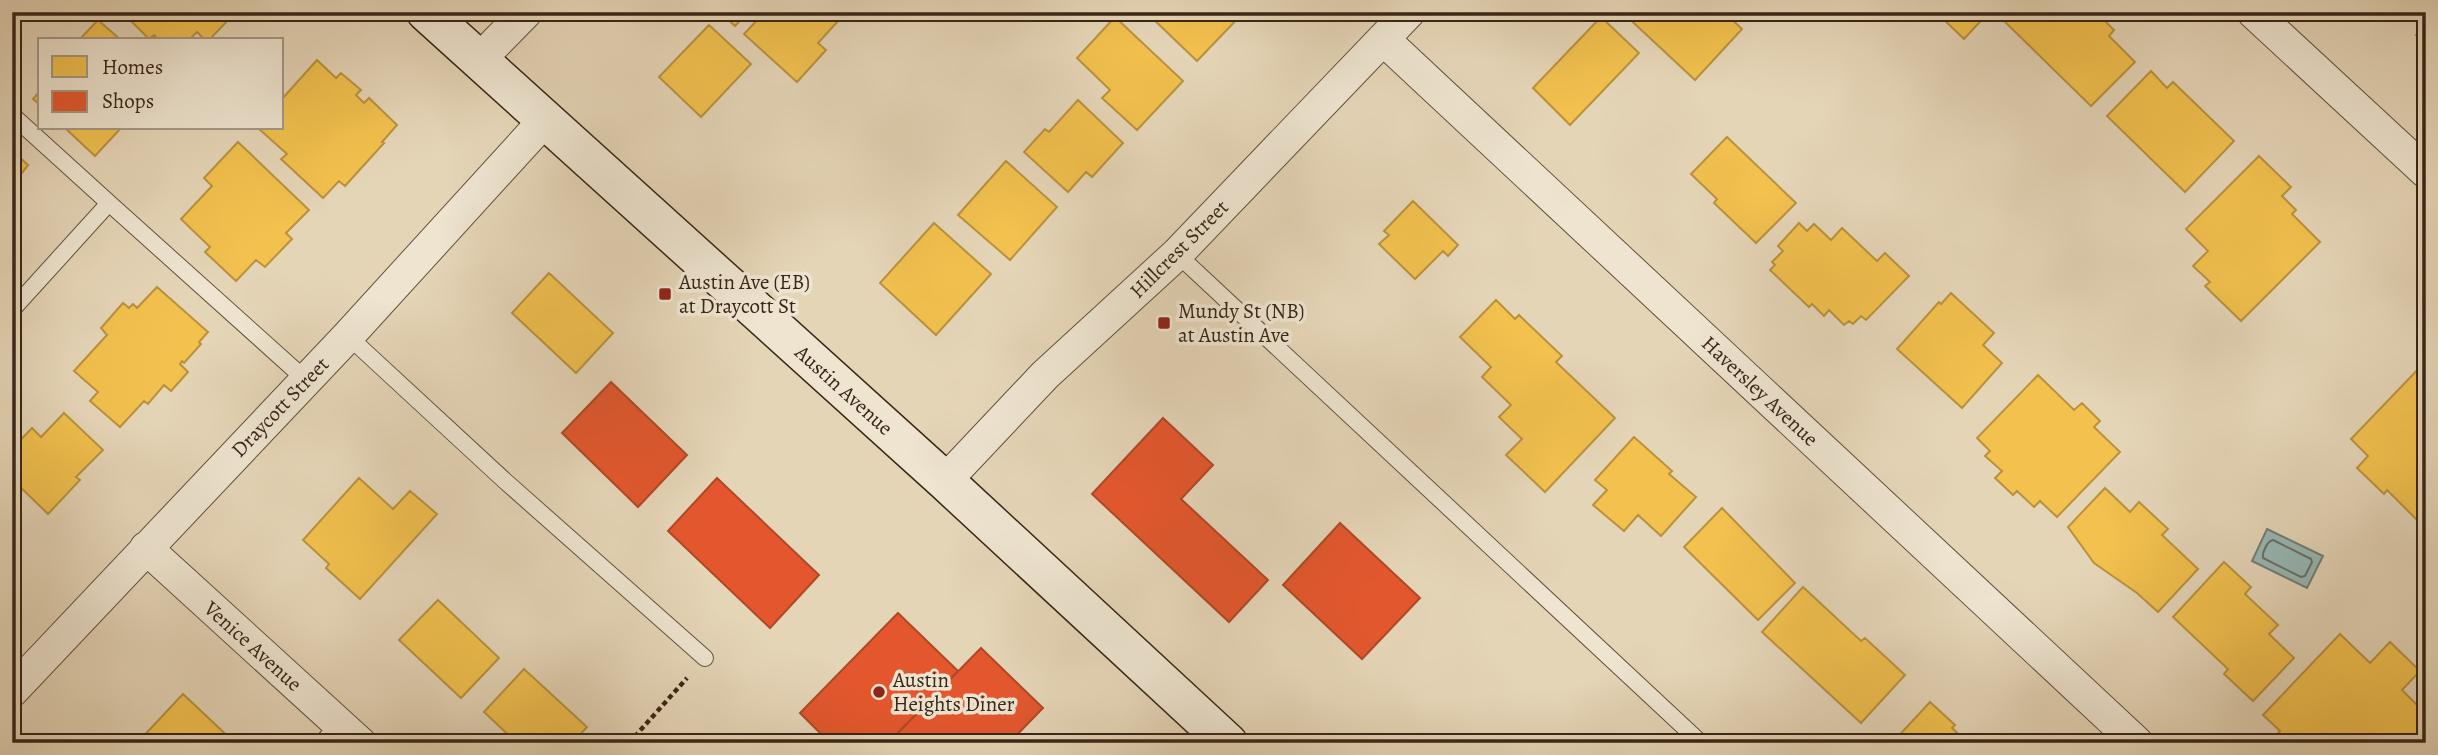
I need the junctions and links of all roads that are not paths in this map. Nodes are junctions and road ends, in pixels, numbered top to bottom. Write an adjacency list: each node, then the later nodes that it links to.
1 (426, 12): 6 (main road, Austin Avenue)
2 (526, 12): 6 (street)
3 (1409, 12): 5 (street, Hillcrest Street)
4 (2271, 18): 9 (street)
5 (1383, 39): 11 (street, Hillcrest Street); 22 (street, Haversley Avenue)
6 (479, 60): 8 (main road, Austin Avenue)
7 (12, 115): 10 (lane)
8 (545, 120): 13 (street, Draycott Street); 15 (main road, Austin Avenue)
9 (2426, 172)
10 (109, 203): 12 (lane); 14 (lane)
11 (1177, 254): 15 (street, Hillcrest Street); 21 (lane)
12 (12, 310)
13 (348, 336): 14 (street, Draycott Street); 17 (lane)
14 (306, 380): 16 (street, Draycott Street)
15 (945, 481): 20 (main road, Austin Avenue)
16 (146, 548): 18 (street, Draycott Street); 19 (street, Venice Avenue)
17 (705, 658)
18 (12, 691)
19 (340, 737)
20 (1228, 743)
21 (1701, 743)
22 (2137, 743)

